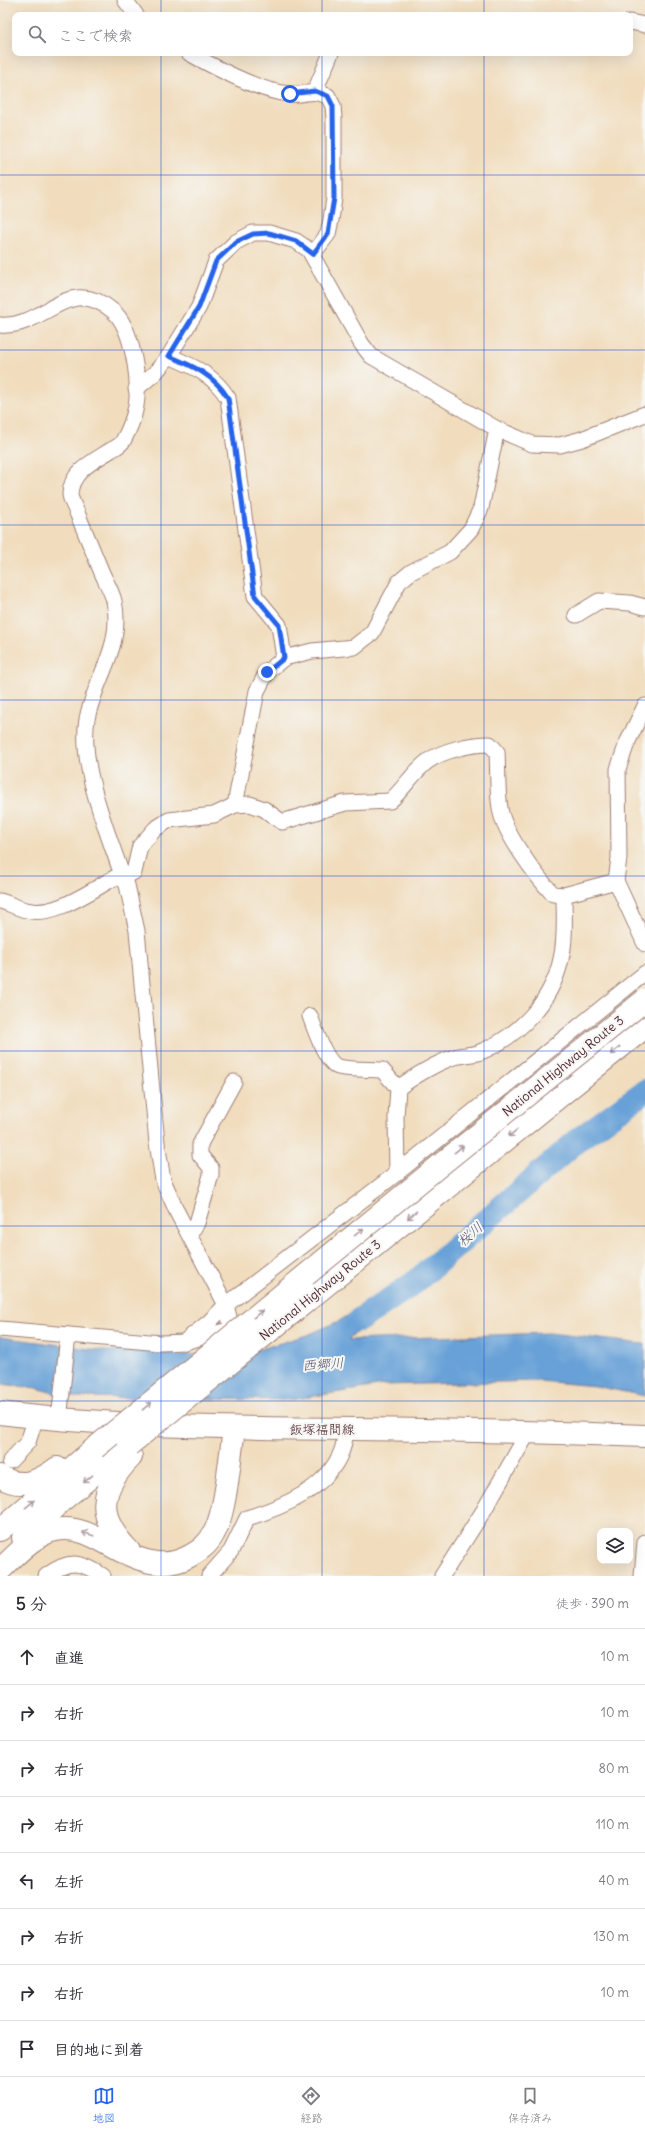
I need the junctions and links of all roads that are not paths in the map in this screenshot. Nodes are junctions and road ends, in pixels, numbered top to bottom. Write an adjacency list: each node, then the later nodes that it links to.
1 (125, 0): 2 (street)
2 (134, 12)
3 (633, 23): 4 (street)
4 (645, 25)
5 (195, 56): 7 (street)
6 (329, 56): 7 (street)
7 (315, 91): 8 (street)
8 (313, 254): 10 (street); 13 (street)
9 (0, 325): 11 (street)
10 (169, 356): 11 (street); 16 (street)
11 (136, 389): 19 (street)
12 (645, 414): 13 (street)
13 (497, 430): 16 (street)
14 (645, 608): 15 (street)
15 (576, 615)
16 (284, 658): 18 (street)
17 (645, 706): 20 (street)
18 (235, 804): 19 (street); 21 (street)
19 (123, 878): 22 (street); 31 (street)
20 (616, 881): 21 (street); 23 (street)
21 (564, 896): 29 (street)
22 (0, 901)
23 (645, 944)
24 (645, 973): 30 (street)
25 (645, 1000): 46 (main road, National Highway Route 3, one-way to 25, bridge)
26 (310, 1016): 29 (street)
27 (645, 1027): 45 (main road, National Highway Route 3, one-way to 45, bridge)
28 (234, 1082): 31 (street)
29 (398, 1088): 30 (street)
30 (397, 1173): 32 (street)
31 (190, 1234): 32 (street)
32 (226, 1305): 34 (street); 37 (street)
33 (0, 1329): 36 (street)
34 (232, 1329): 35 (street); 37 (street)
35 (283, 1329)
36 (68, 1335): 37 (street); 40 (street)
37 (184, 1342)
38 (0, 1413): 39 (main road, 飯塚福間線)
39 (36, 1417): 40 (main road, 飯塚福間線); 47 (street)
40 (59, 1420): 41 (main road, 飯塚福間線)
41 (234, 1429): 42 (main road, 飯塚福間線); 50 (main road)
42 (347, 1429): 43 (main road, 飯塚福間線); 55 (street)
43 (529, 1431): 44 (main road, 飯塚福間線); 56 (street)
44 (645, 1436)
45 (134, 1447): 50 (main road); 51 (main road, one-way to 51)
46 (95, 1448): 47 (main road); 48 (main road, National Highway Route 3, one-way to 46)
47 (5, 1468)
48 (0, 1530)
49 (645, 1542): 57 (street)
50 (135, 1557): 52 (main road, one-way to 52)
51 (0, 1559)
52 (0, 1570)
53 (46, 1576): 54 (street)
54 (103, 1576)
55 (209, 1576)
56 (442, 1576)
57 (642, 1576)

